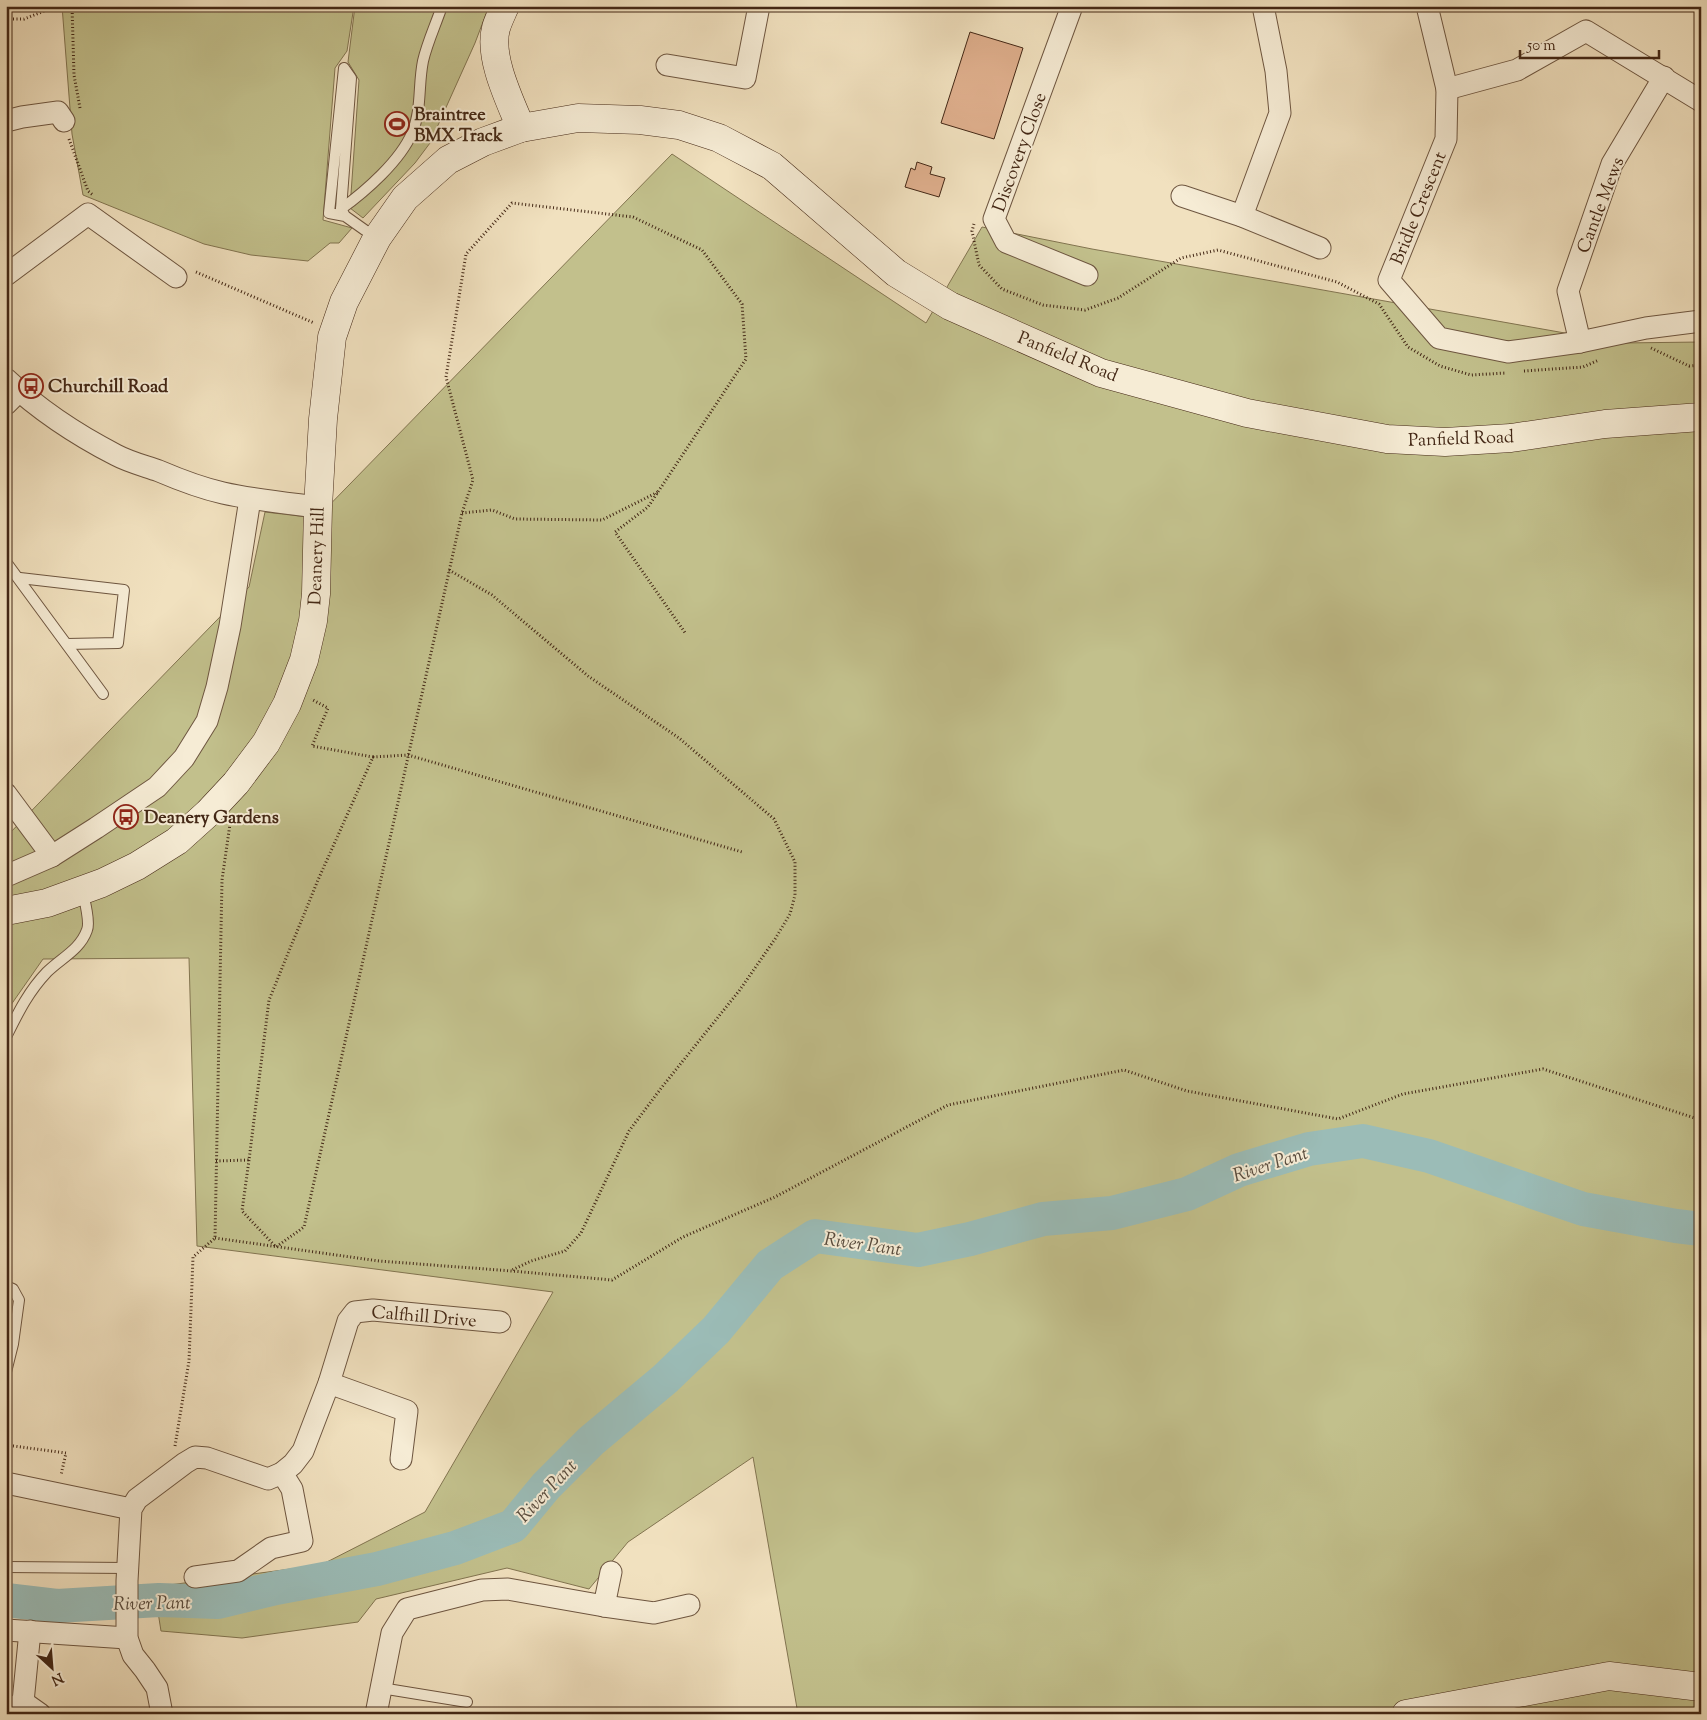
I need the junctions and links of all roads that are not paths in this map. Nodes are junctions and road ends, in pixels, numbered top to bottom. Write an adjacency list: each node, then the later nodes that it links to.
1 (442, 6): 15 (lane)
2 (505, 6): 13 (main road)
3 (759, 6): 7 (street)
4 (1072, 6): 21 (street, Discovery Close)
5 (1263, 6): 16 (street)
6 (1427, 6): 9 (street, Bridle Crescent)
7 (667, 65)
8 (1664, 77): 9 (street); 10 (street); 23 (street, Cantle Mews)
9 (1447, 89): 23 (street, Bridle Crescent)
10 (1701, 101)
11 (66, 113): 12 (street)
12 (6, 121)
13 (521, 128): 17 (main road, Deanery Hill); 25 (main road, Panfield Road)
14 (1182, 196): 16 (street)
15 (343, 213): 15 (lane); 17 (lane)
16 (1242, 216): 18 (street)
17 (377, 238): 27 (main road, Deanery Hill)
18 (1320, 248)
19 (183, 272): 20 (street)
20 (6, 275)
21 (1087, 275)
22 (1701, 321): 23 (street, Bridle Crescent)
23 (1580, 342)
24 (10, 391): 26 (street)
25 (1701, 416)
26 (250, 499): 27 (street); 33 (street)
27 (318, 507): 35 (main road, Deanery Hill)
28 (6, 562): 29 (lane)
29 (20, 578): 30 (lane); 30 (lane)
30 (67, 644): 31 (lane)
31 (103, 694)
32 (6, 794): 33 (street)
33 (52, 856): 34 (street)
34 (6, 876)
35 (81, 892): 36 (main road, Deanery Hill); 37 (lane)
36 (6, 911)
37 (6, 1038)
38 (6, 1286): 40 (lane)
39 (500, 1322): 41 (street, Calfhill Drive)
40 (6, 1372)
41 (329, 1383): 42 (street); 43 (street)
42 (401, 1459)
43 (282, 1473): 45 (street); 49 (street)
44 (6, 1483): 45 (street)
45 (131, 1509): 48 (street)
46 (6, 1567): 48 (lane)
47 (611, 1572): 51 (street)
48 (127, 1574): 54 (street)
49 (195, 1576)
50 (689, 1605): 51 (street)
51 (604, 1606): 56 (street)
52 (6, 1630): 53 (street)
53 (30, 1631): 54 (street); 58 (street)
54 (127, 1631): 59 (street)
55 (1701, 1687): 61 (main road)
56 (381, 1688): 57 (lane); 60 (street)
57 (467, 1702)
58 (23, 1709)
59 (162, 1714)
60 (376, 1714)
61 (1406, 1714)

